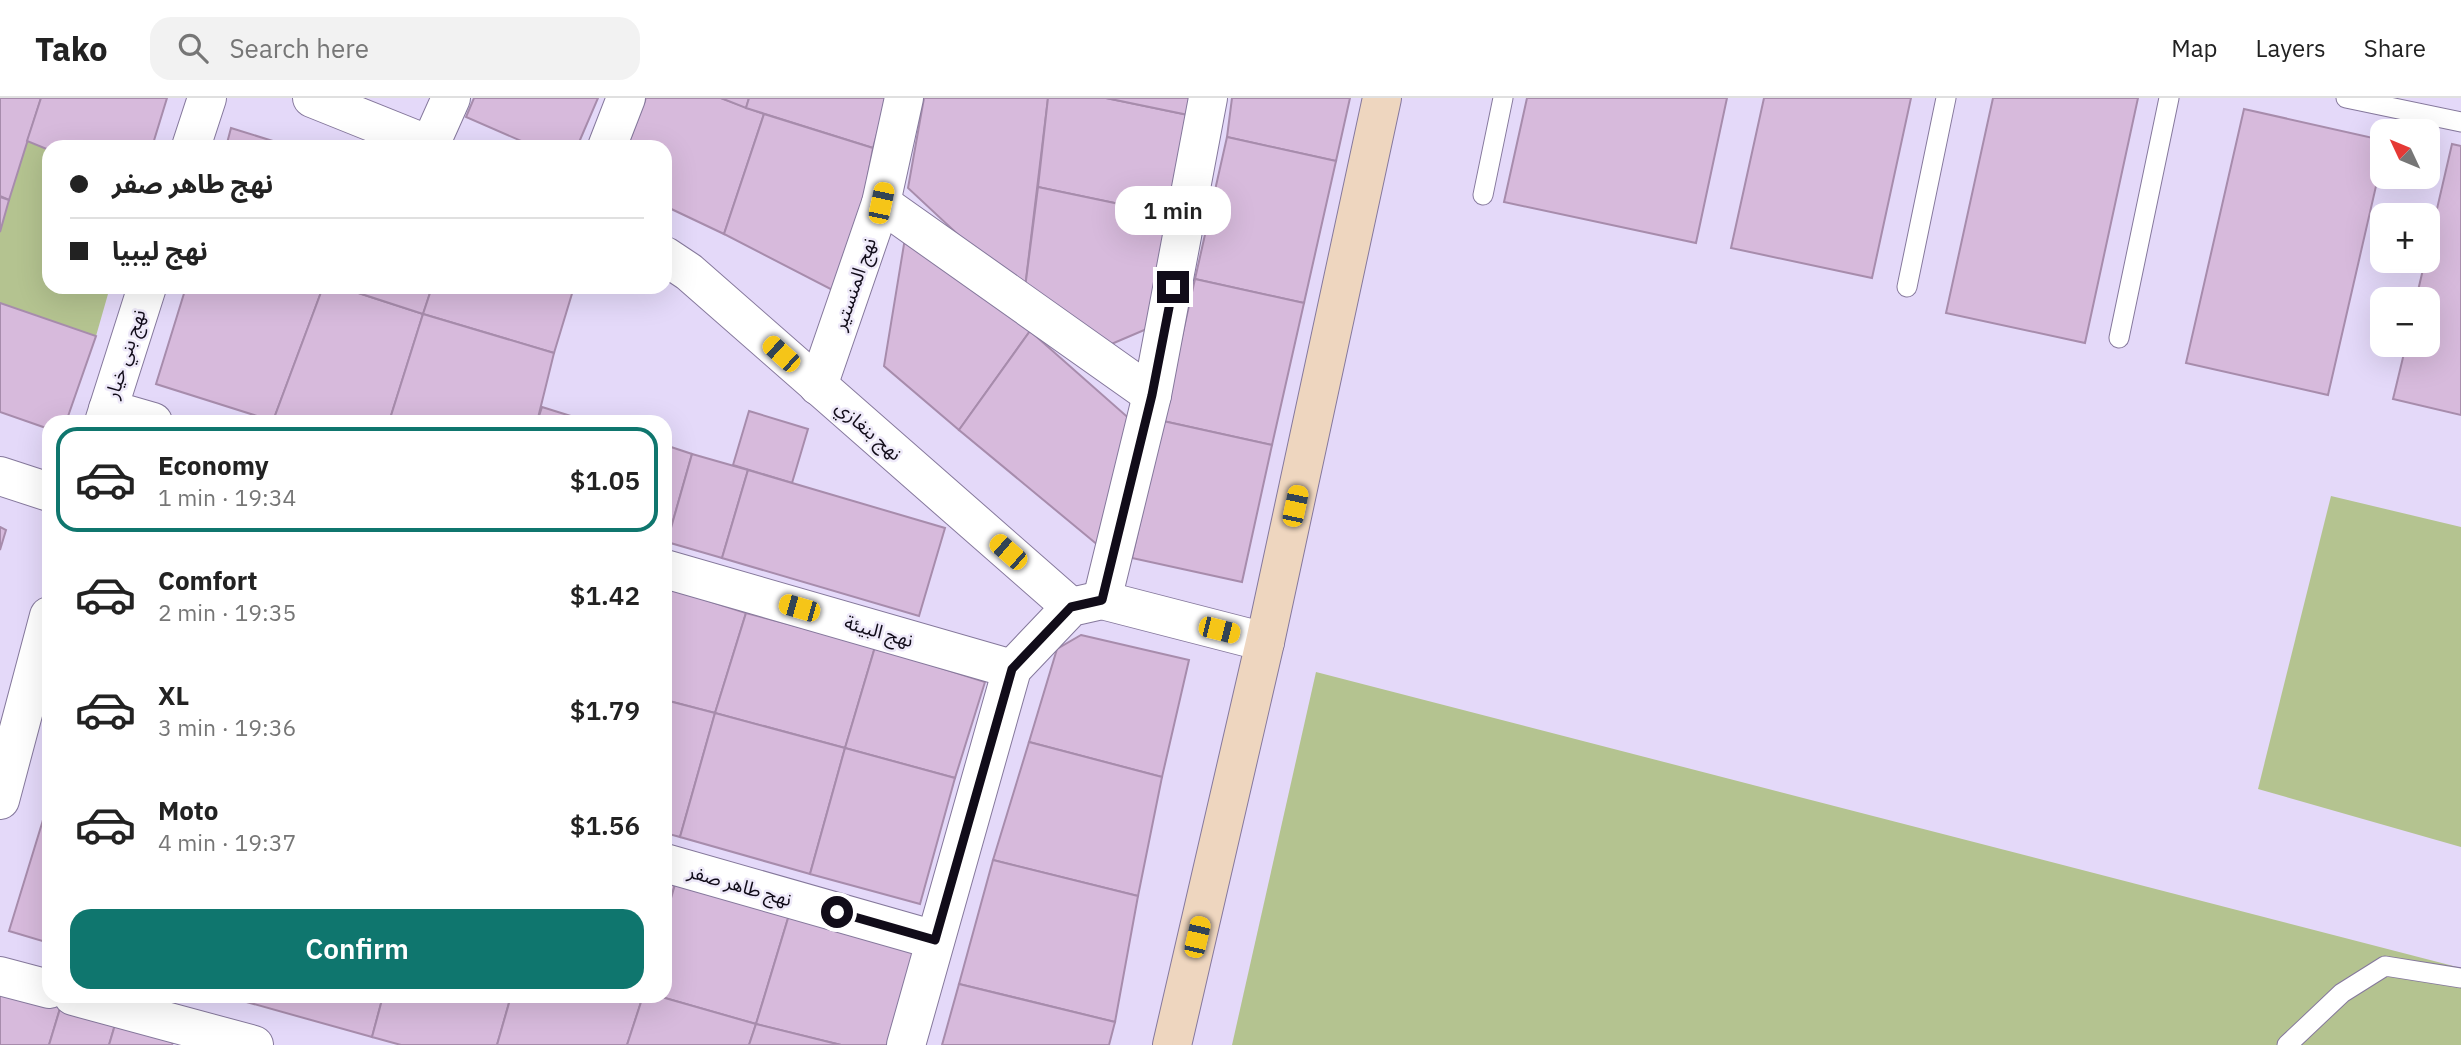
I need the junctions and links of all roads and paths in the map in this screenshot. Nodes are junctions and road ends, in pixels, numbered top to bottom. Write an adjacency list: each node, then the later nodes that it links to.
1 (207, 98): 13 (street)
2 (312, 98): 14 (street)
3 (451, 98): 15 (street)
4 (626, 98): 16 (street)
5 (904, 98): 18 (street, نهج المنستير)
6 (1208, 98): 24 (street)
7 (1382, 98): 30 (street)
8 (1503, 98): 17 (lane)
9 (1946, 98): 20 (lane)
10 (2169, 98): 22 (lane)
11 (2346, 98): 12 (lane)
12 (2461, 122)
13 (193, 140)
14 (417, 140)
15 (434, 140)
16 (610, 140)
17 (1483, 195)
18 (881, 203): 23 (street, نهج المنستير); 24 (street)
19 (672, 261): 23 (street, نهج بنغازي)
20 (1907, 287)
21 (145, 294): 25 (street, نهج بني خيار)
22 (2119, 338)
23 (818, 386): 29 (street, نهج بنغازي)
24 (1152, 395): 29 (street)
25 (106, 415)
26 (0, 476): 27 (street)
27 (42, 490)
28 (672, 571): 31 (street, نهج البيئة)
29 (1086, 604): 30 (street, نهج بنغازي); 31 (street)
30 (1265, 642): 42 (street)
31 (1012, 669): 35 (street)
32 (40, 686): 33 (street)
33 (0, 800)
34 (672, 865): 35 (street, نهج طاهر صفر)
35 (935, 940): 41 (street)
36 (0, 976): 38 (street)
37 (2461, 978): 43 (lane)
38 (42, 987)
39 (100, 1003): 40 (street)
40 (254, 1045)
41 (906, 1045)
42 (1172, 1045)
43 (2287, 1045)

